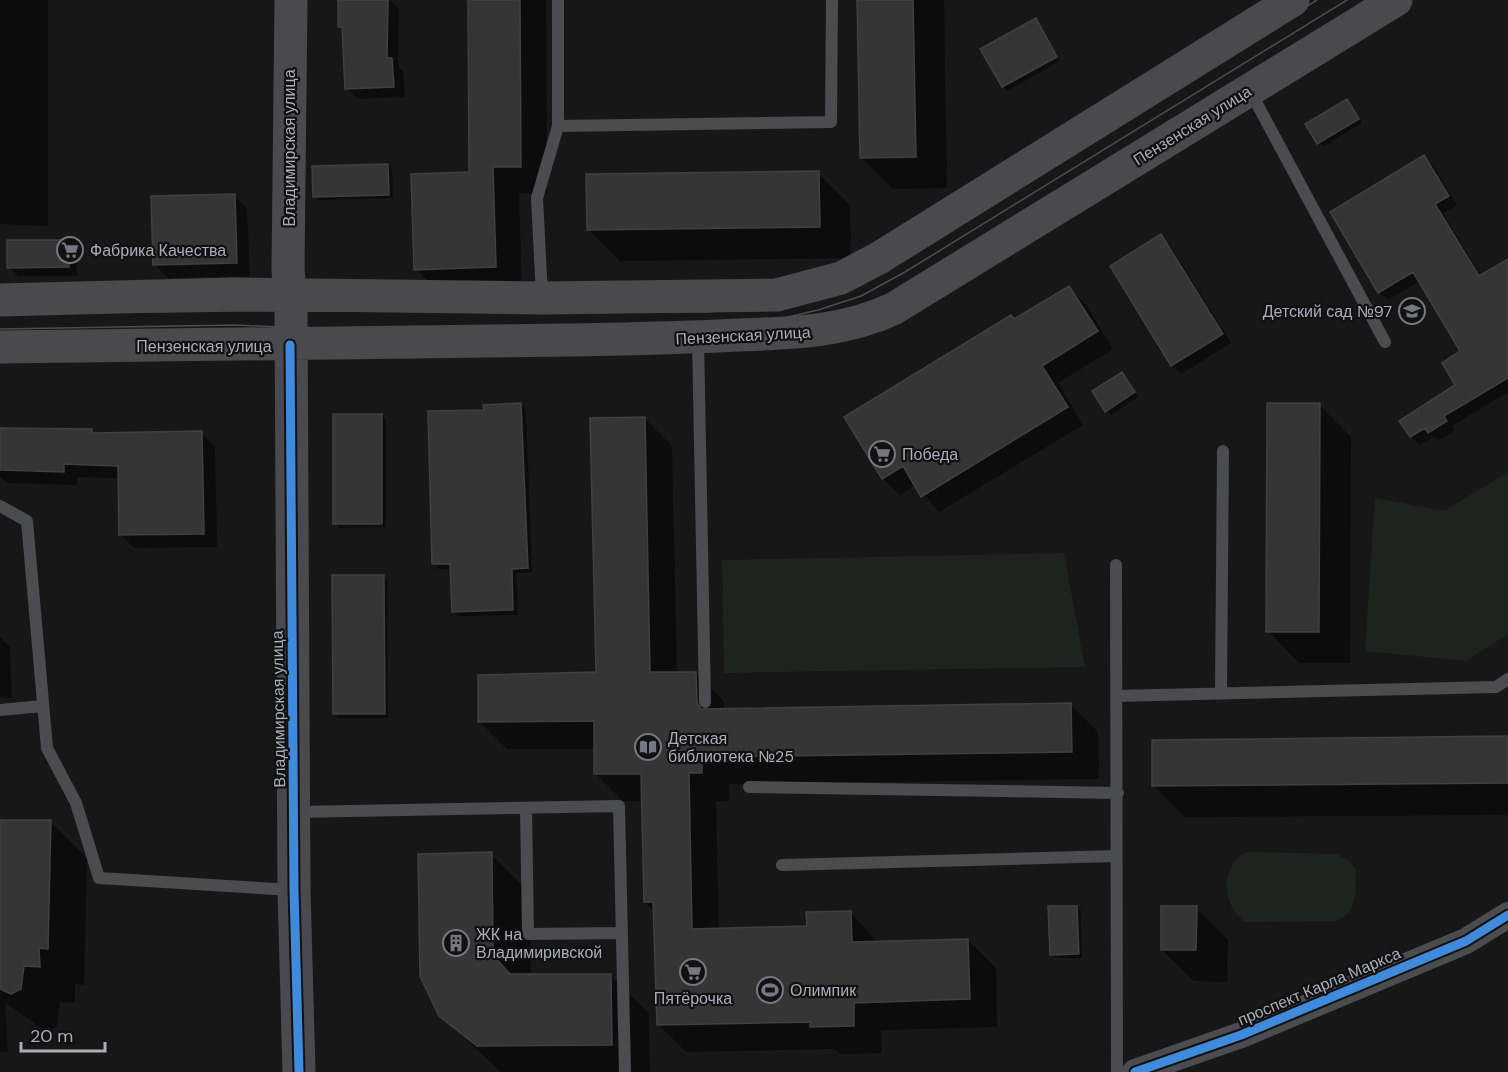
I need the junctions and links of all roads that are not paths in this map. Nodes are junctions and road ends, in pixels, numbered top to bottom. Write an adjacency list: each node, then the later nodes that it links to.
1 (291, 0): 8 (main road, Владимирская улица)
2 (558, 0): 7 (lane)
3 (832, 0): 7 (lane)
4 (1293, 0): 9 (main road)
5 (1396, 0): 6 (main road, Пензенская улица)
6 (1249, 90): 11 (main road, Пензенская улица); 12 (lane)
7 (558, 126): 9 (lane)
8 (290, 296): 9 (main road); 10 (main road); 13 (main road, Владимирская улица)
9 (542, 298)
10 (0, 300)
11 (698, 337): 13 (main road, Пензенская улица); 21 (lane)
12 (1385, 342)
13 (290, 345): 14 (main road, Пензенская улица); 27 (main road, Владимирская улица)
14 (0, 347)
15 (1223, 451): 19 (lane)
16 (0, 507): 22 (lane)
17 (1116, 566): 20 (lane)
18 (1508, 679): 19 (lane)
19 (1221, 692): 20 (lane)
20 (1116, 696): 25 (lane)
21 (705, 702)
22 (43, 706): 23 (lane); 30 (lane)
23 (0, 710)
24 (749, 787): 25 (lane)
25 (1118, 793): 28 (lane)
26 (526, 808): 27 (lane); 32 (lane); 32 (lane)
27 (294, 812): 30 (main road, Владимирская улица)
28 (1116, 856): 29 (lane); 35 (lane)
29 (782, 865)
30 (294, 890): 33 (main road, Владимирская улица)
31 (1508, 915): 36 (street, проспект Карла Маркса)
32 (622, 933): 34 (lane)
33 (299, 1072)
34 (625, 1072)
35 (1117, 1072)
36 (1135, 1072)

